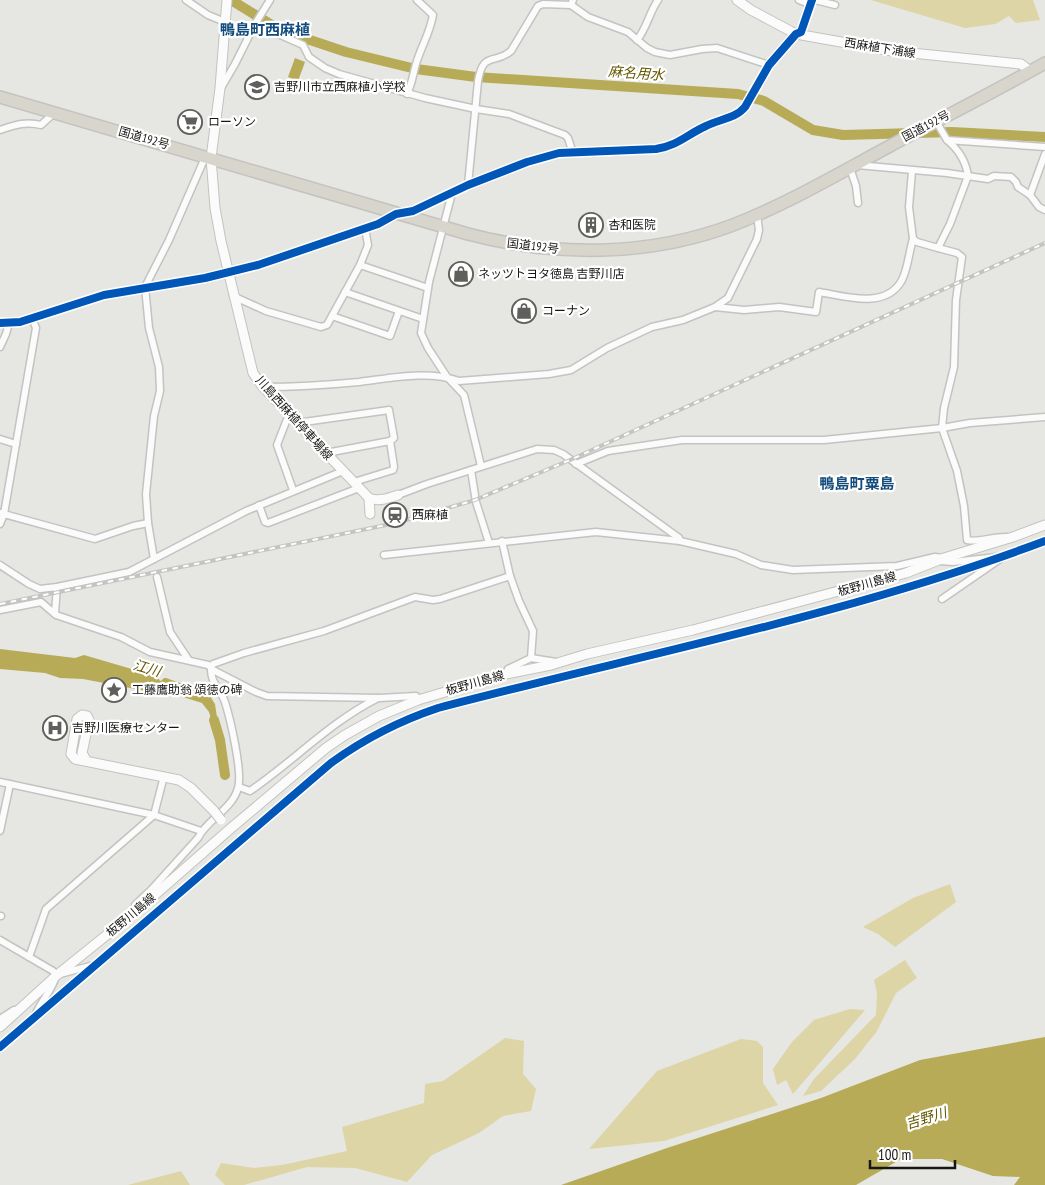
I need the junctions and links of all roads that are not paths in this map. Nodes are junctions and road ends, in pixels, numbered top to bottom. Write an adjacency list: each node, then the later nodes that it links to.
1 (186, 0): 11 (street)
2 (270, 0): 12 (street)
3 (417, 0): 19 (street)
4 (658, 0): 14 (street)
5 (737, 0): 13 (main road, 西麻植下浦線)
6 (799, 0): 7 (street)
7 (812, 1): 10 (street); 13 (street)
8 (572, 2): 14 (street); 21 (street)
9 (227, 3): 11 (main road, 川島西麻植停車場線)
10 (835, 5)
11 (225, 22): 18 (main road, 川島西麻植停車場線)
12 (255, 23): 18 (street); 19 (street)
13 (796, 34): 16 (street); 17 (main road, 西麻植下浦線)
14 (637, 40): 16 (street)
15 (1045, 62): 17 (highway, 国道192号)
16 (769, 65): 27 (street)
17 (1030, 71): 23 (highway, 国道192号)
18 (220, 88): 29 (main road, 川島西麻植停車場線)
19 (407, 94): 21 (street)
20 (0, 96): 22 (highway, 国道192号)
21 (476, 109): 27 (street); 33 (street)
22 (54, 113): 24 (street); 29 (highway, 国道192号)
23 (938, 124): 25 (street); 30 (highway, 国道192号)
24 (0, 130)
25 (946, 139): 26 (street); 32 (street)
26 (1045, 148)
27 (573, 153): 33 (street)
28 (1045, 154): 35 (street)
29 (211, 158): 38 (highway, 国道192号); 45 (main road, 川島西麻植停車場線); 46 (street)
30 (852, 166): 31 (street); 36 (street); 39 (highway, 国道192号)
31 (912, 171): 32 (street); 42 (street)
32 (968, 176): 35 (street); 43 (street)
33 (468, 185): 34 (street)
34 (452, 193): 38 (street); 40 (street)
35 (1030, 195): 37 (street)
36 (858, 203)
37 (1045, 210)
38 (396, 214): 40 (highway, 国道192号); 41 (street)
39 (757, 215): 40 (highway, 国道192号); 50 (street)
40 (444, 227): 47 (street)
41 (365, 228): 44 (street); 45 (street)
42 (913, 238): 43 (street); 50 (street)
43 (938, 248): 63 (street)
44 (360, 265): 47 (street); 48 (street)
45 (227, 273): 46 (street); 49 (main road, 川島西麻植停車場線)
46 (145, 287): 53 (street); 79 (street)
47 (428, 288): 54 (street)
48 (345, 292): 51 (street); 52 (street)
49 (233, 296): 52 (street); 59 (main road, 川島西麻植停車場線)
50 (715, 307): 58 (street)
51 (399, 311): 52 (street); 54 (street)
52 (332, 316)
53 (32, 318): 56 (street); 66 (street)
54 (423, 320): 58 (street)
55 (0, 322): 56 (street)
56 (9, 323): 57 (street)
57 (0, 347)
58 (446, 377): 59 (street); 69 (street)
59 (262, 387): 60 (main road, 川島西麻植停車場線)
60 (289, 414): 62 (main road, 川島西麻植停車場線); 73 (street)
61 (1045, 417): 63 (street)
62 (297, 423): 65 (street); 67 (main road, 川島西麻植停車場線)
63 (942, 428): 68 (street); 82 (street)
64 (0, 439): 66 (street)
65 (390, 441): 67 (street); 72 (street)
66 (16, 444): 77 (street)
67 (326, 454): 71 (main road, 川島西麻植停車場線)
68 (576, 464): 69 (street); 84 (street)
69 (481, 466): 70 (street)
70 (471, 470): 74 (street); 86 (street)
71 (343, 471): 72 (main road, 川島西麻植停車場線); 73 (street)
72 (356, 485): 75 (main road, 川島西麻植停車場線); 76 (street)
73 (293, 490): 76 (street)
74 (398, 495): 75 (main road)
75 (369, 498): 78 (main road)
76 (259, 505): 88 (street)
77 (2, 514): 79 (street); 80 (street)
78 (370, 514)
79 (148, 523): 88 (street)
80 (0, 524)
81 (1045, 525): 82 (main road, 板野川島線)
82 (1013, 537): 90 (main road, 板野川島線)
83 (502, 541): 84 (street); 86 (street); 92 (street)
84 (680, 541): 90 (street)
85 (1045, 541): 89 (street)
86 (489, 542): 87 (street)
87 (384, 555)
88 (154, 558): 94 (street)
89 (1000, 558): 90 (street); 96 (street); 119 (street)
90 (941, 560): 102 (main road, 板野川島線)
91 (0, 565): 94 (street)
92 (510, 576): 100 (street); 103 (street)
93 (157, 577): 101 (street)
94 (57, 587): 95 (street)
95 (57, 599): 97 (street); 99 (street)
96 (942, 600)
97 (41, 602): 98 (street); 99 (street)
98 (0, 610)
99 (55, 613): 101 (street)
100 (531, 658): 102 (street); 104 (street)
101 (188, 660): 103 (street)
102 (558, 662): 104 (main road, 板野川島線)
103 (211, 667): 105 (street); 111 (street)
104 (506, 674): 106 (main road, 板野川島線)
105 (379, 698): 106 (street); 111 (street)
106 (418, 700): 113 (main road, 板野川島線)
107 (86, 760): 107 (main road); 108 (main road)
108 (164, 776): 112 (street); 113 (main road, bridge)
109 (0, 782): 110 (street)
110 (10, 784): 112 (street); 114 (street)
111 (239, 787): 115 (street)
112 (154, 815): 115 (street); 118 (street)
113 (230, 829): 116 (main road, 板野川島線)
114 (0, 831)
115 (202, 831): 116 (street)
116 (134, 913): 120 (main road, 板野川島線)
117 (0, 940): 118 (street)
118 (29, 957): 120 (street)
119 (97, 964): 120 (street); 122 (street)
120 (57, 975): 121 (main road, 板野川島線); 122 (street)
121 (21, 1009): 123 (street); 124 (main road, 板野川島線)
122 (35, 1017): 125 (street)
123 (0, 1019)
124 (0, 1027)
125 (0, 1047)

